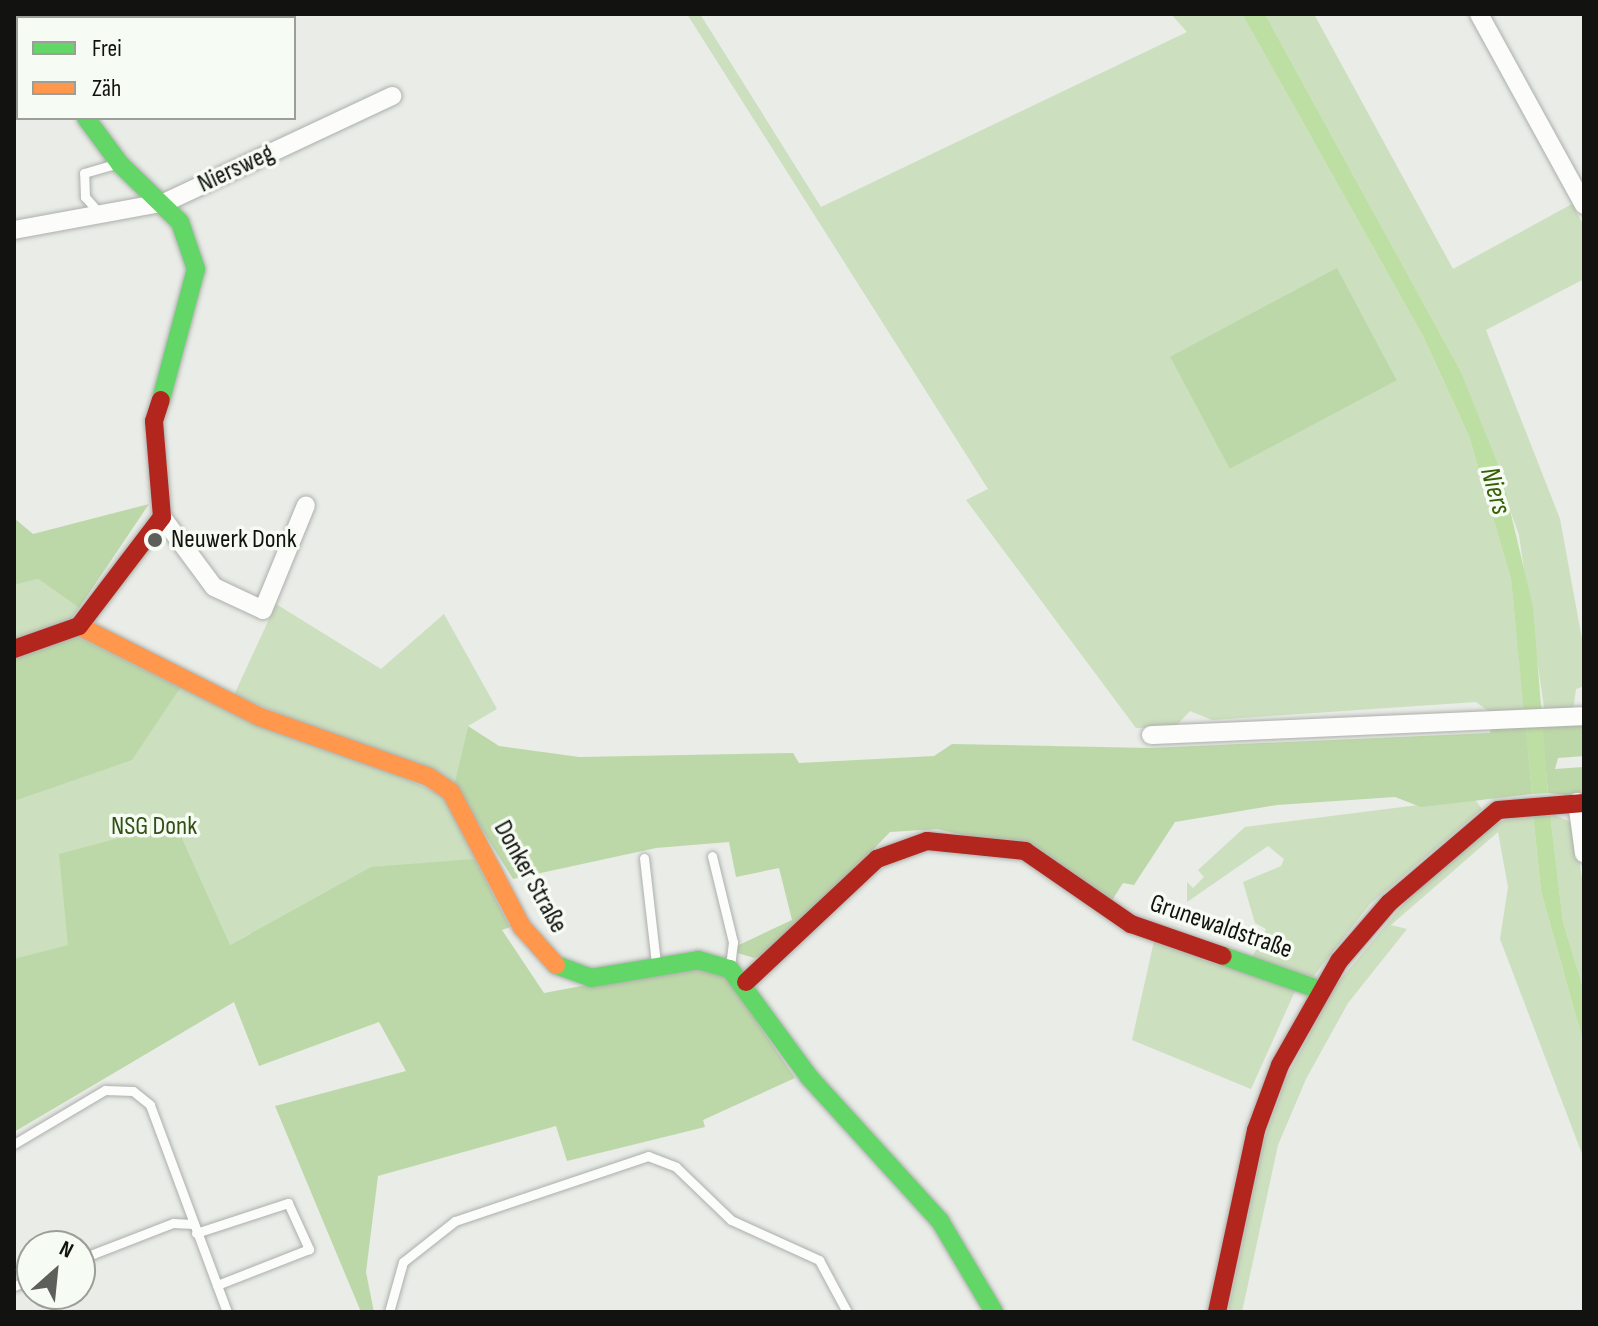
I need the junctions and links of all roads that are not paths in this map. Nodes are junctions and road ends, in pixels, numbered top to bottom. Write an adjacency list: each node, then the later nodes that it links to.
1 (1479, 14): 6 (street)
2 (392, 96): 5 (street, Niersweg)
3 (87, 120): 4 (street)
4 (120, 164): 5 (street); 7 (lane)
5 (166, 202): 7 (street); 10 (street)
6 (1584, 205)
7 (101, 216): 8 (street)
8 (14, 230)
9 (306, 505): 10 (street)
10 (162, 517): 11 (street)
11 (79, 626): 12 (street); 19 (street, Donker Straße)
12 (14, 649)
13 (1584, 716): 14 (street)
14 (1151, 735)
15 (1580, 805): 16 (street); 22 (street)
16 (1584, 854)
17 (712, 856): 20 (lane)
18 (644, 858): 19 (lane)
19 (656, 964): 20 (street, Donker Straße)
20 (730, 969): 21 (street, Donker Straße)
21 (746, 982): 22 (street, Grunewaldstraße); 30 (street, Donker Straße)
22 (1320, 990): 31 (street)
23 (14, 1144): 24 (lane)
24 (195, 1229): 25 (lane); 26 (lane); 26 (lane)
25 (96, 1253)
26 (217, 1285): 27 (lane)
27 (227, 1312)
28 (389, 1312): 29 (lane)
29 (847, 1312)
30 (994, 1312)
31 (1217, 1312)

